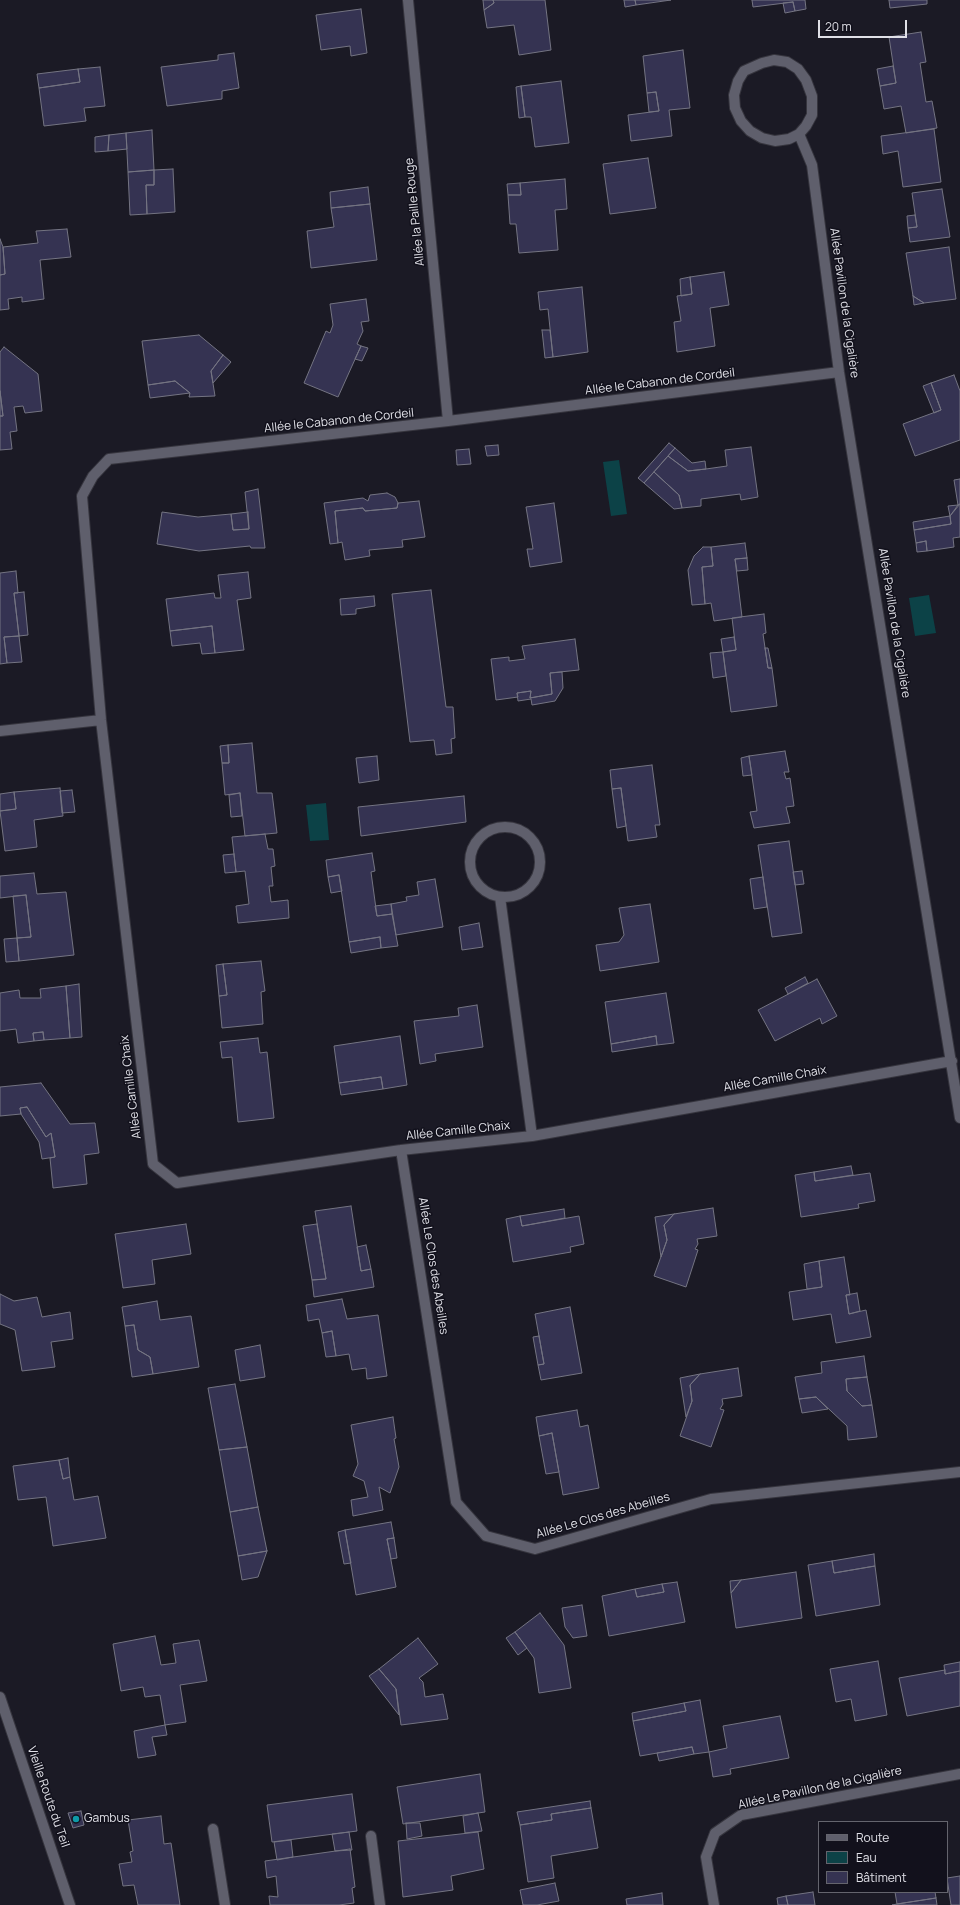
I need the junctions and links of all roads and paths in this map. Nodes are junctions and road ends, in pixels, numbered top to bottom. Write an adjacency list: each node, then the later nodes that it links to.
1 (408, 0): 4 (street, Allée la Paille Rouge)
2 (799, 134): 2 (street); 3 (street, Allée Pavillon de la Cigalière)
3 (839, 372): 4 (street, Allée le Cabanon de Cordeil); 8 (street, Allée Pavillon de la Cigalière)
4 (448, 421): 5 (street, Allée le Cabanon de Cordeil)
5 (101, 720): 6 (street); 11 (street, Allée Camille Chaix)
6 (0, 731)
7 (500, 897): 7 (street); 10 (street)
8 (952, 1061): 9 (street, Allée Pavillon de la Cigalière); 10 (street, Allée Camille Chaix)
9 (960, 1118)
10 (532, 1136): 11 (street, Allée Camille Chaix)
11 (402, 1150): 12 (street, Allée Le Clos des Abeilles)
12 (960, 1472)
13 (0, 1697): 17 (street, Vieille Route du Teil)
14 (960, 1774): 20 (street, Allée Le Pavillon de la Cigalière)
15 (214, 1828): 18 (street)
16 (370, 1836): 19 (street)
17 (70, 1905)
18 (226, 1905)
19 (380, 1905)
20 (714, 1905)

